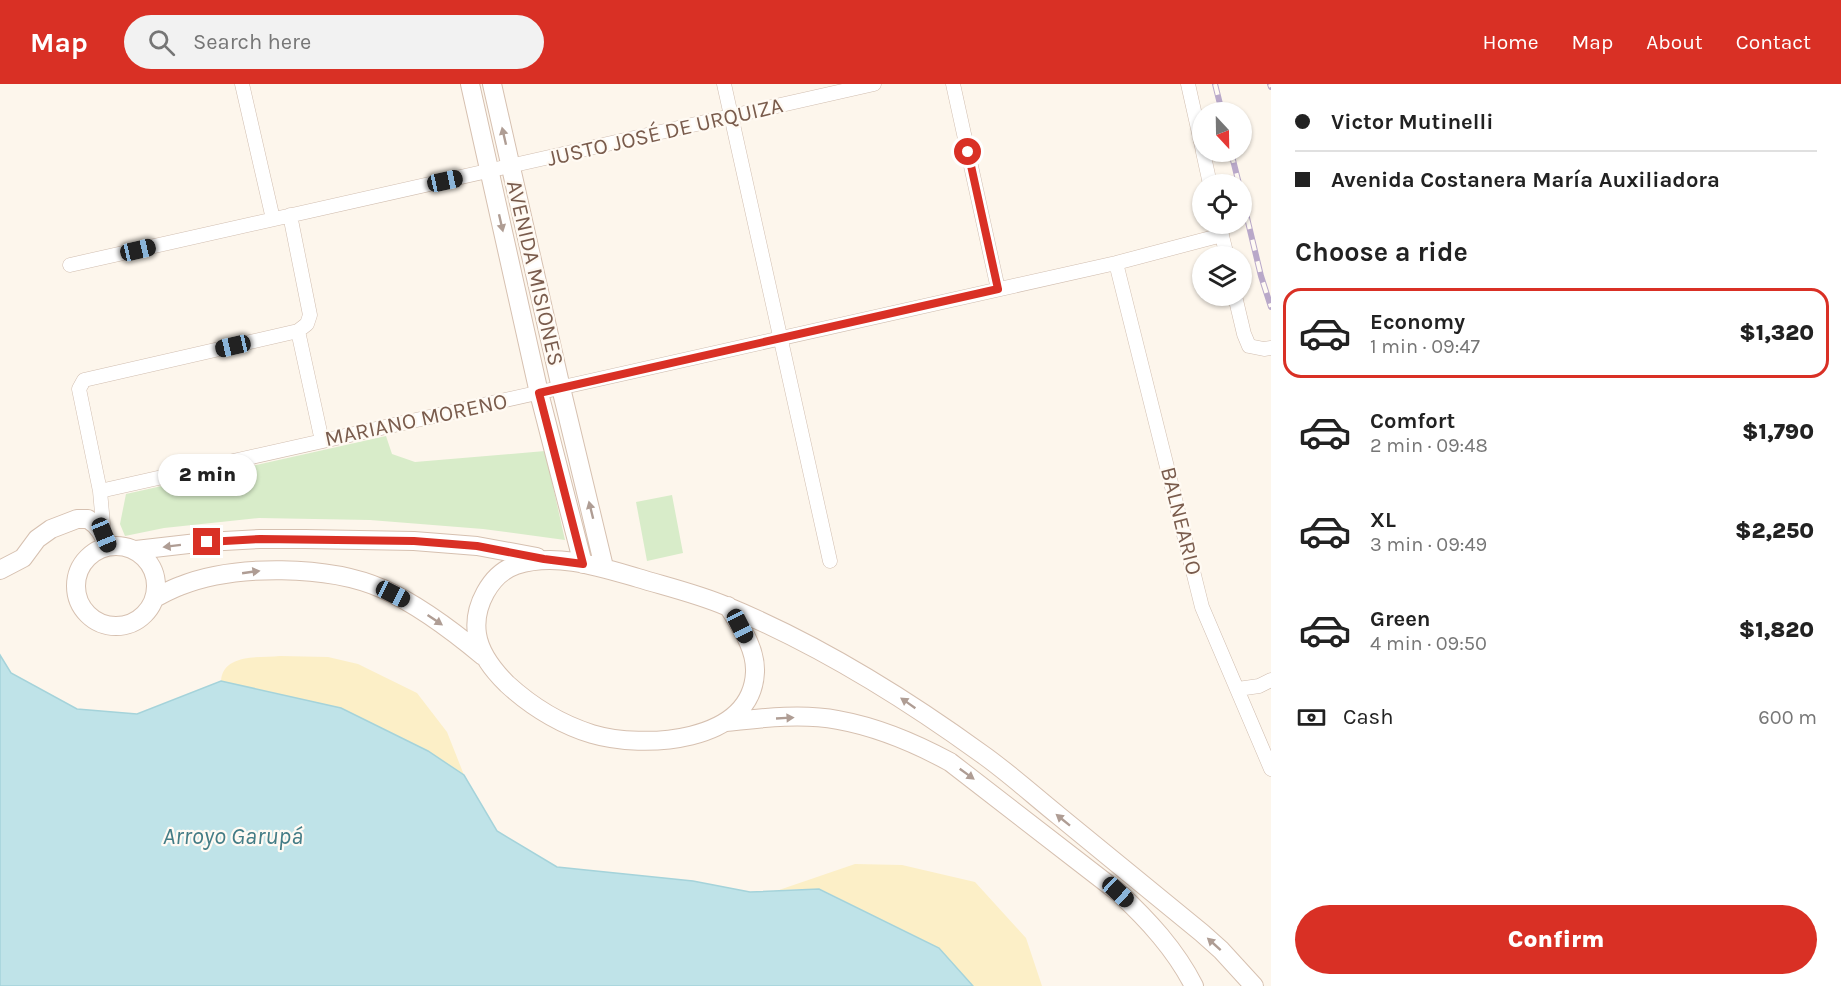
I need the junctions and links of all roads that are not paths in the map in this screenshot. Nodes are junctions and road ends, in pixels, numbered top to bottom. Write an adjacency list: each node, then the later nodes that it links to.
1 (242, 84): 13 (street)
2 (470, 84): 11 (main road, AVENIDA MISIONES)
3 (492, 84): 10 (main road, AVENIDA MISIONES, one-way to 3)
4 (724, 84): 9 (street)
5 (874, 84): 9 (street, JUSTO JOSÉ DE URQUIZA)
6 (953, 84): 17 (street)
7 (1188, 84): 8 (street)
8 (1192, 102)
9 (731, 117): 10 (street, JUSTO JOSÉ DE URQUIZA); 20 (street)
10 (511, 166): 11 (street, JUSTO JOSÉ DE URQUIZA); 22 (main road, AVENIDA MISIONES)
11 (489, 171): 12 (street, JUSTO JOSÉ DE URQUIZA); 23 (main road, AVENIDA MISIONES, one-way to 23)
12 (290, 215): 13 (street, JUSTO JOSÉ DE URQUIZA); 19 (street)
13 (273, 219): 16 (street, JUSTO JOSÉ DE URQUIZA)
14 (1205, 234): 15 (street, MARIANO MORENO)
15 (1116, 263): 17 (street, MARIANO MORENO); 37 (street, BALNEARIO)
16 (70, 265)
17 (998, 289): 20 (street, MARIANO MORENO)
18 (1237, 306): 21 (street)
19 (298, 331): 24 (street); 25 (street)
20 (780, 339): 22 (street, MARIANO MORENO); 29 (street)
21 (1271, 348)
22 (561, 388): 23 (street, MARIANO MORENO); 31 (main road, AVENIDA MISIONES, one-way to 22)
23 (539, 393): 24 (street, MARIANO MORENO); 30 (main road, AVENIDA MISIONES)
24 (322, 441): 25 (street, MARIANO MORENO)
25 (100, 492): 26 (street)
26 (106, 541): 27 (main road); 32 (main road); 33 (main road)
27 (135, 550): 28 (main road, one-way to 27); 33 (main road)
28 (544, 559): 30 (main road); 35 (main road)
29 (830, 561)
30 (583, 564): 31 (main road)
31 (604, 567): 34 (main road)
32 (0, 570)
33 (155, 598): 35 (main road, one-way to 35)
34 (728, 606): 38 (main road); 41 (main road, one-way to 34)
35 (484, 657): 38 (main road)
36 (1271, 680): 37 (street)
37 (1238, 689): 39 (street, BALNEARIO)
38 (726, 722): 40 (main road, one-way to 40)
39 (1271, 769)
40 (1194, 986)
41 (1254, 986)

